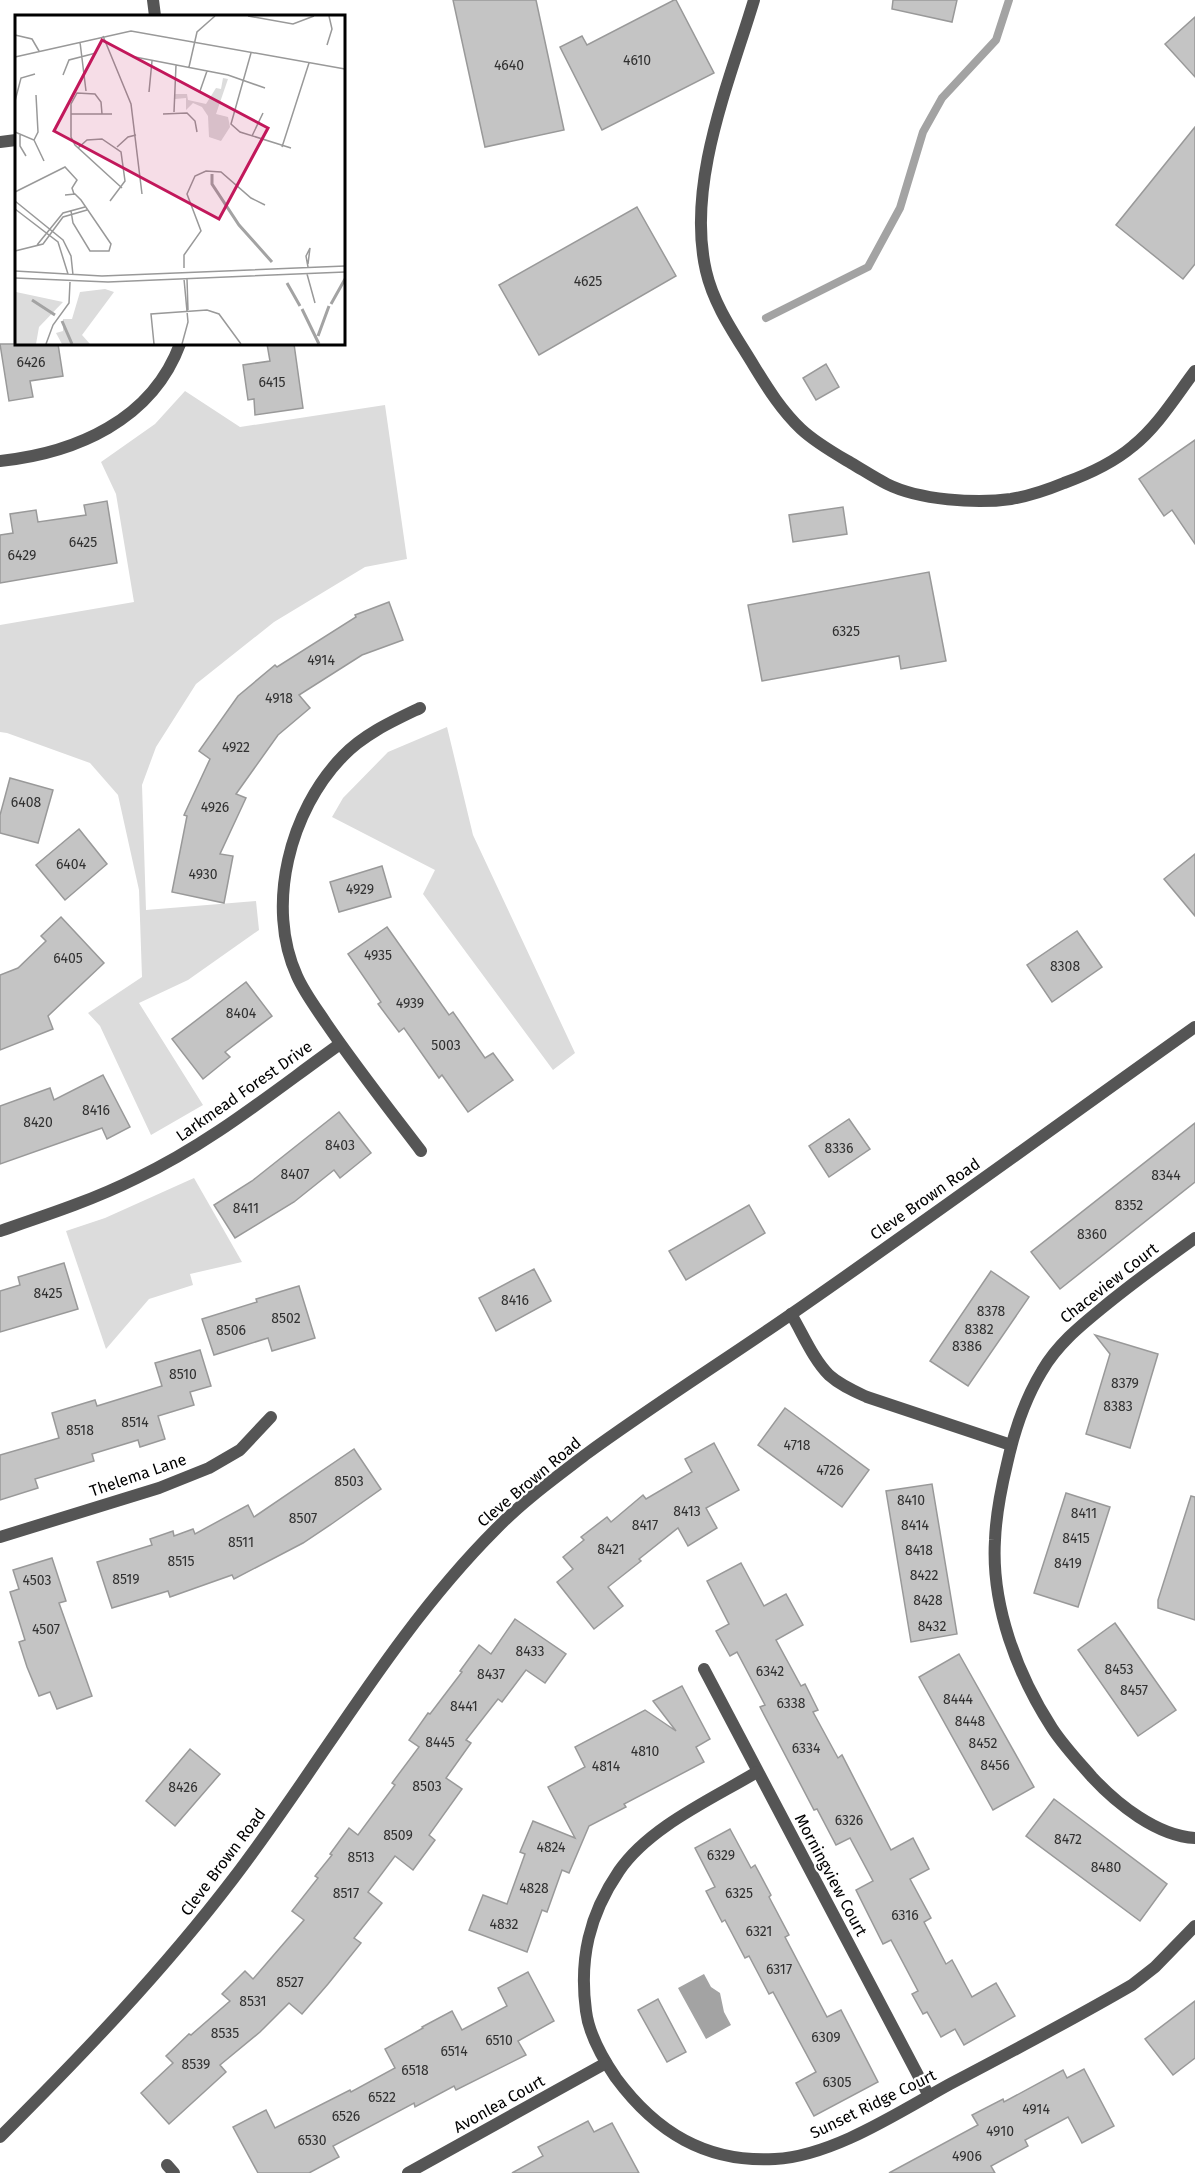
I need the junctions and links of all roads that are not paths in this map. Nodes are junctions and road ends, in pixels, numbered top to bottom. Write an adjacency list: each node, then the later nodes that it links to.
1 (153, 0): 3 (street)
2 (753, 0): 7 (street)
3 (155, 15)
4 (15, 140): 5 (street)
5 (0, 142)
6 (180, 345): 8 (street)
7 (1195, 371)
8 (0, 462)
9 (420, 708): 11 (street)
10 (1195, 1027): 15 (street, Cleve Brown Road)
11 (340, 1044): 12 (street); 13 (street, Larkmead Forest Drive)
12 (421, 1151)
13 (0, 1231)
14 (1195, 1238): 17 (street, Chaceview Court)
15 (791, 1314): 17 (street); 25 (street, Cleve Brown Road)
16 (271, 1417): 18 (street, Thelema Lane)
17 (1011, 1445): 21 (street, Chaceview Court)
18 (0, 1537)
19 (704, 1669): 20 (street, Morningview Court)
20 (757, 1772): 23 (street, Sunset Ridge Court); 24 (street, Morningview Court)
21 (1195, 1838)
22 (1195, 1926): 24 (street, Sunset Ridge Court)
23 (606, 2063): 24 (street, Sunset Ridge Court); 26 (street, Avonlea Court)
24 (929, 2096)
25 (0, 2137)
26 (408, 2173)

